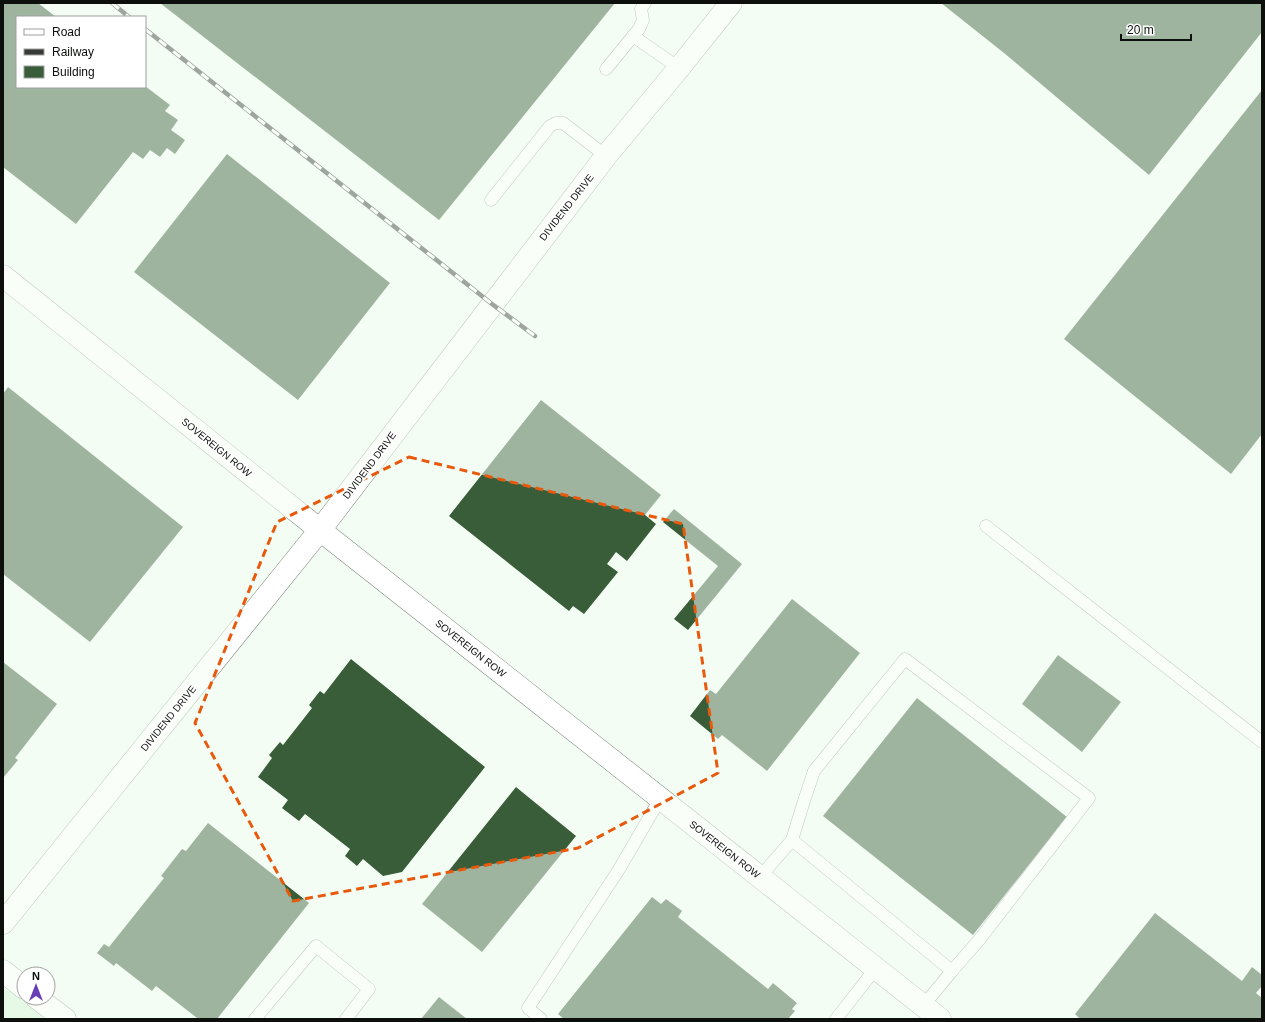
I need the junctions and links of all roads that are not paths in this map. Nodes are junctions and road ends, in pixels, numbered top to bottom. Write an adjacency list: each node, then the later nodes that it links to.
1 (646, 3): 3 (lane)
2 (731, 3): 4 (street, DIVIDEND DRIVE)
3 (633, 36): 4 (lane); 5 (lane)
4 (679, 68): 6 (street, DIVIDEND DRIVE)
5 (606, 69)
6 (606, 156): 7 (lane); 10 (street, DIVIDEND DRIVE)
7 (491, 200)
8 (3, 276): 10 (street, SOVEREIGN ROW)
9 (986, 526): 11 (lane)
10 (320, 530): 12 (street, SOVEREIGN ROW); 15 (street, DIVIDEND DRIVE)
11 (1262, 742)
12 (660, 799): 14 (street, SOVEREIGN ROW); 25 (lane)
13 (792, 840): 14 (lane); 18 (lane); 18 (lane)
14 (760, 877): 16 (street, SOVEREIGN ROW)
15 (3, 923)
16 (876, 968): 21 (street, SOVEREIGN ROW); 26 (lane)
17 (3, 971): 19 (street)
18 (952, 971): 21 (lane)
19 (16, 982)
20 (47, 1006): 22 (street)
21 (923, 1006): 27 (street, SOVEREIGN ROW)
22 (64, 1019)
23 (255, 1019): 24 (lane)
24 (346, 1019)
25 (541, 1019)
26 (836, 1019)
27 (940, 1019)

